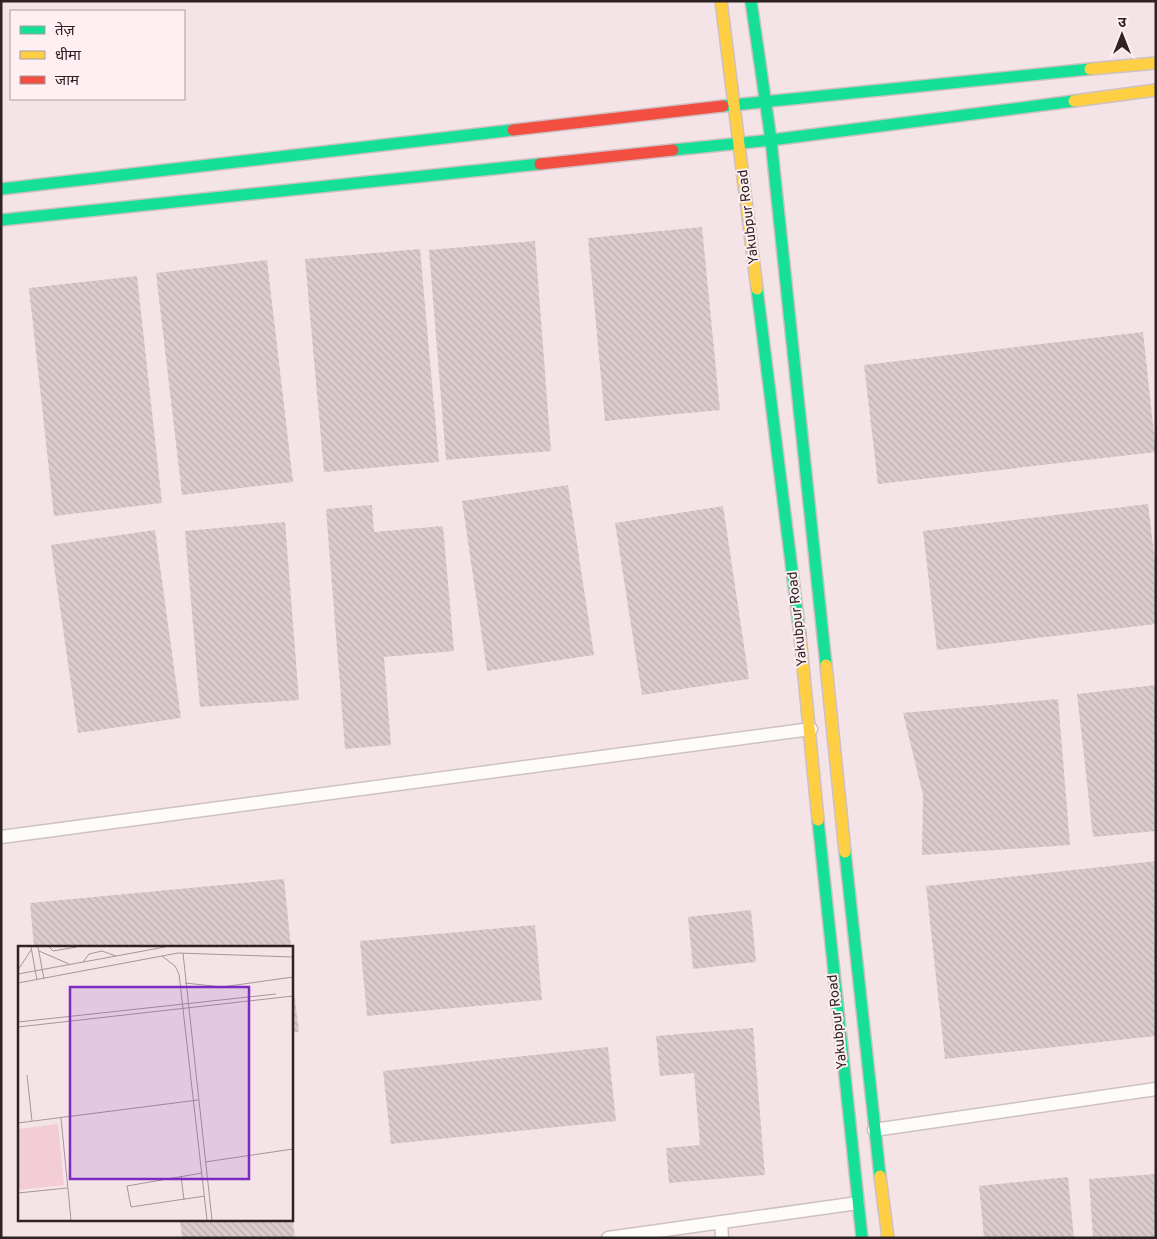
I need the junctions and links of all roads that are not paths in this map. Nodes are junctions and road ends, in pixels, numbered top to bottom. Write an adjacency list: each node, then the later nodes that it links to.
1 (721, 1): 6 (street, Yakubpur Road)
2 (750, 1): 5 (street, Yakubpur Road)
3 (1156, 64): 5 (street)
4 (1156, 90): 7 (street)
5 (766, 101): 6 (street); 7 (street, Yakubpur Road)
6 (735, 104): 8 (street, Yakubpur Road); 9 (street)
7 (771, 140): 8 (street); 11 (street, Yakubpur Road)
8 (740, 143): 10 (street); 12 (street, Yakubpur Road)
9 (1, 189)
10 (1, 220)
11 (834, 726): 12 (lane); 15 (street, Yakubpur Road)
12 (809, 730): 13 (lane); 16 (street, Yakubpur Road)
13 (1, 837)
14 (1156, 1089): 15 (lane)
15 (874, 1130): 21 (street, Yakubpur Road)
16 (858, 1203): 17 (lane); 20 (street, Yakubpur Road)
17 (721, 1222): 18 (lane); 19 (lane)
18 (608, 1238)
19 (722, 1238)
20 (862, 1238)
21 (888, 1238)

